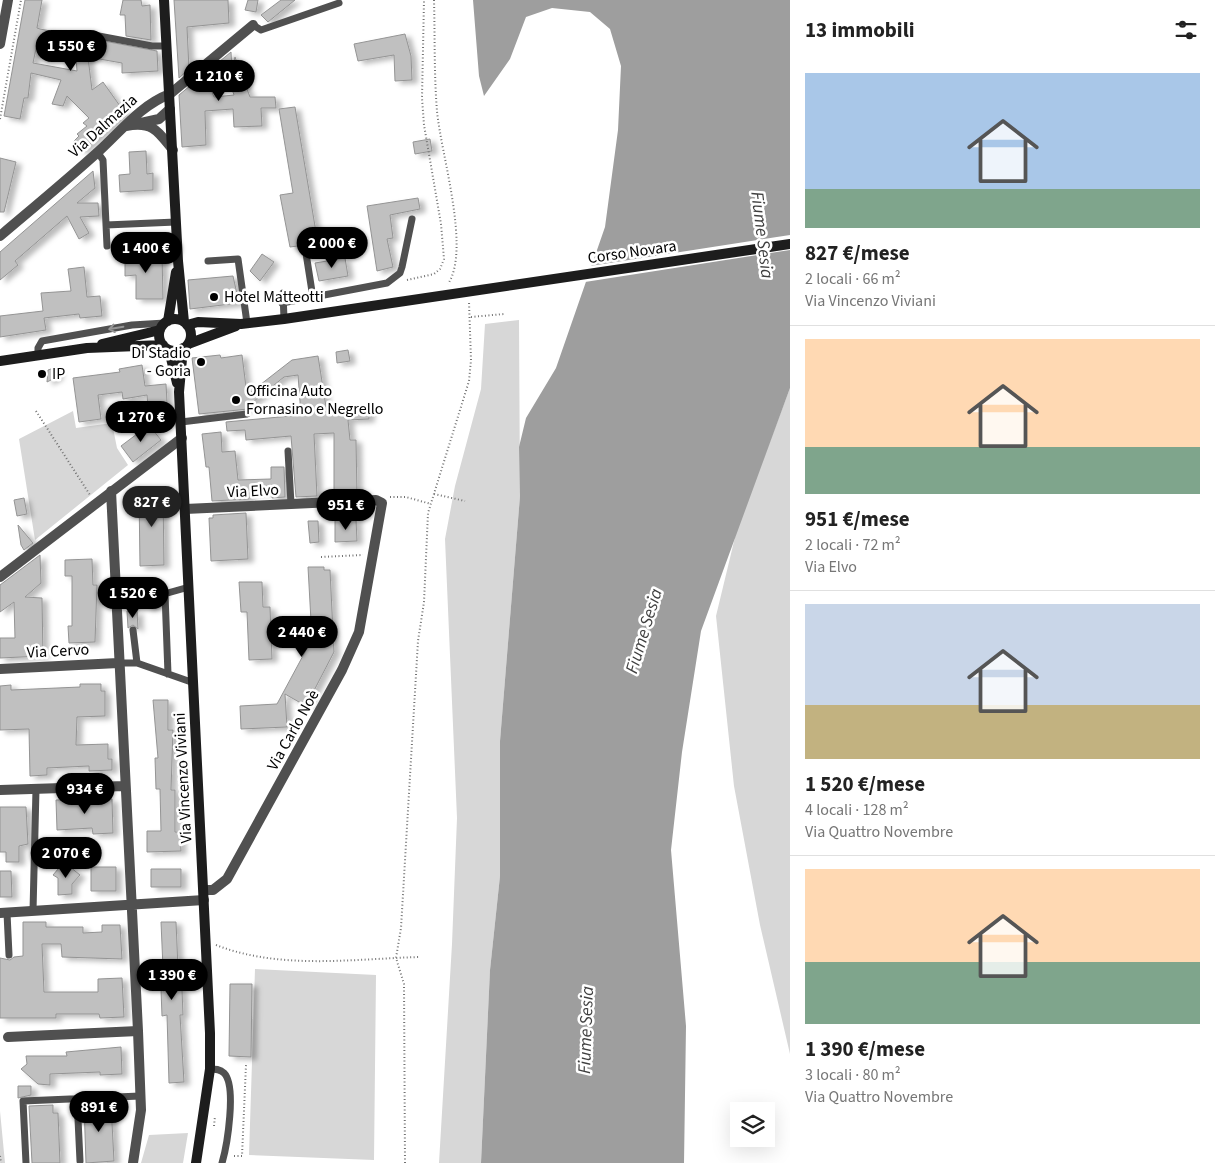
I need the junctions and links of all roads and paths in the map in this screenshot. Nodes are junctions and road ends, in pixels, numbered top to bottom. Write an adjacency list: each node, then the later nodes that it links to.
1 (8, 0): 9 (street)
2 (21, 0): 13 (path)
3 (164, 0): 10 (main road)
4 (424, 0): 27 (path)
5 (434, 0): 30 (path)
6 (339, 4): 7 (lane)
7 (253, 25): 11 (street, Via Dalmazia)
8 (88, 34): 10 (lane)
9 (0, 44)
10 (166, 46): 11 (main road)
11 (170, 94): 12 (main road); 15 (street, Via Dalmazia)
12 (170, 109): 14 (street); 16 (main road)
13 (0, 118)
14 (140, 123): 15 (street); 16 (street)
15 (126, 126): 17 (street, Via Dalmazia)
16 (173, 150): 19 (main road)
17 (98, 153): 20 (lane); 21 (street, Via Dalmazia)
18 (412, 219): 27 (lane)
19 (176, 222): 20 (lane); 25 (main road)
20 (106, 225): 23 (lane)
21 (0, 236)
22 (790, 244): 28 (main road, Corso Novara)
23 (107, 246)
24 (305, 247): 31 (lane)
25 (178, 261): 36 (main road); 38 (main road)
26 (208, 261): 37 (lane)
27 (387, 283): 31 (lane)
28 (473, 291): 30 (main road, Corso Novara); 34 (path)
29 (283, 293): 32 (lane)
30 (439, 296): 35 (main road, Corso Novara)
31 (313, 298): 32 (lane)
32 (282, 303): 35 (lane)
33 (504, 314): 34 (path)
34 (470, 317): 51 (path)
35 (284, 319): 37 (main road, Corso Novara)
36 (185, 323): 37 (main road); 38 (main road); 39 (main road)
37 (244, 324): 39 (main road)
38 (164, 325): 40 (main road); 41 (main road); 42 (lane, one-way to 42)
39 (186, 346): 40 (main road); 44 (main road, Via Vincenzo Viviani)
40 (166, 347): 41 (main road); 44 (main road, Via Vincenzo Viviani)
41 (87, 348): 42 (main road)
42 (38, 355): 43 (main road)
43 (0, 361)
44 (180, 392): 47 (main road, Via Vincenzo Viviani)
45 (36, 411): 53 (path)
46 (247, 414): 47 (lane)
47 (181, 422): 48 (main road, Via Vincenzo Viviani)
48 (182, 438): 50 (street); 57 (main road, Via Vincenzo Viviani)
49 (288, 451): 55 (lane)
50 (111, 491): 53 (street); 67 (street)
51 (434, 494): 52 (path); 56 (path)
52 (465, 501)
53 (95, 503): 60 (street)
54 (382, 503): 55 (street, Via Elvo); 56 (path); 59 (street, Via Carlo Noè)
55 (291, 504): 57 (street, Via Elvo)
56 (431, 504): 82 (path)
57 (185, 509): 61 (main road, Via Vincenzo Viviani)
58 (321, 557): 59 (path)
59 (372, 557): 75 (street, Via Carlo Noè)
60 (0, 577)
61 (189, 587): 62 (lane); 71 (main road, Via Vincenzo Viviani)
62 (165, 594): 63 (lane); 70 (lane)
63 (157, 596)
64 (146, 599): 65 (lane)
65 (132, 609)
66 (133, 630): 68 (lane)
67 (118, 663): 68 (lane); 69 (street, Via Cervo); 72 (street)
68 (137, 663): 70 (lane)
69 (0, 669)
70 (168, 674): 71 (lane)
71 (194, 683): 75 (main road, Via Vincenzo Viviani)
72 (125, 786): 73 (street); 76 (street)
73 (36, 789): 74 (street); 77 (lane)
74 (0, 790)
75 (204, 895): 76 (street, Via Carlo Noè); 86 (main road, Via Vincenzo Viviani)
76 (132, 906): 77 (street, Via Carlo Noè); 83 (street)
77 (33, 911): 78 (street, Via Carlo Noè)
78 (3, 913): 80 (lane)
79 (214, 944): 82 (path)
80 (9, 955)
81 (419, 957): 82 (path)
82 (396, 958): 97 (path)
83 (138, 1030): 84 (street); 87 (street)
84 (8, 1037)
85 (246, 1065): 89 (path)
86 (210, 1069): 89 (lane); 95 (main road, Via Vincenzo Viviani)
87 (140, 1096): 88 (lane); 94 (street)
88 (77, 1098): 91 (lane); 93 (lane)
89 (224, 1155): 96 (lane)
90 (0, 1156): 92 (path)
91 (80, 1161)
92 (1, 1163)
93 (26, 1163)
94 (133, 1163)
95 (196, 1163)
96 (222, 1163)
97 (405, 1163)

